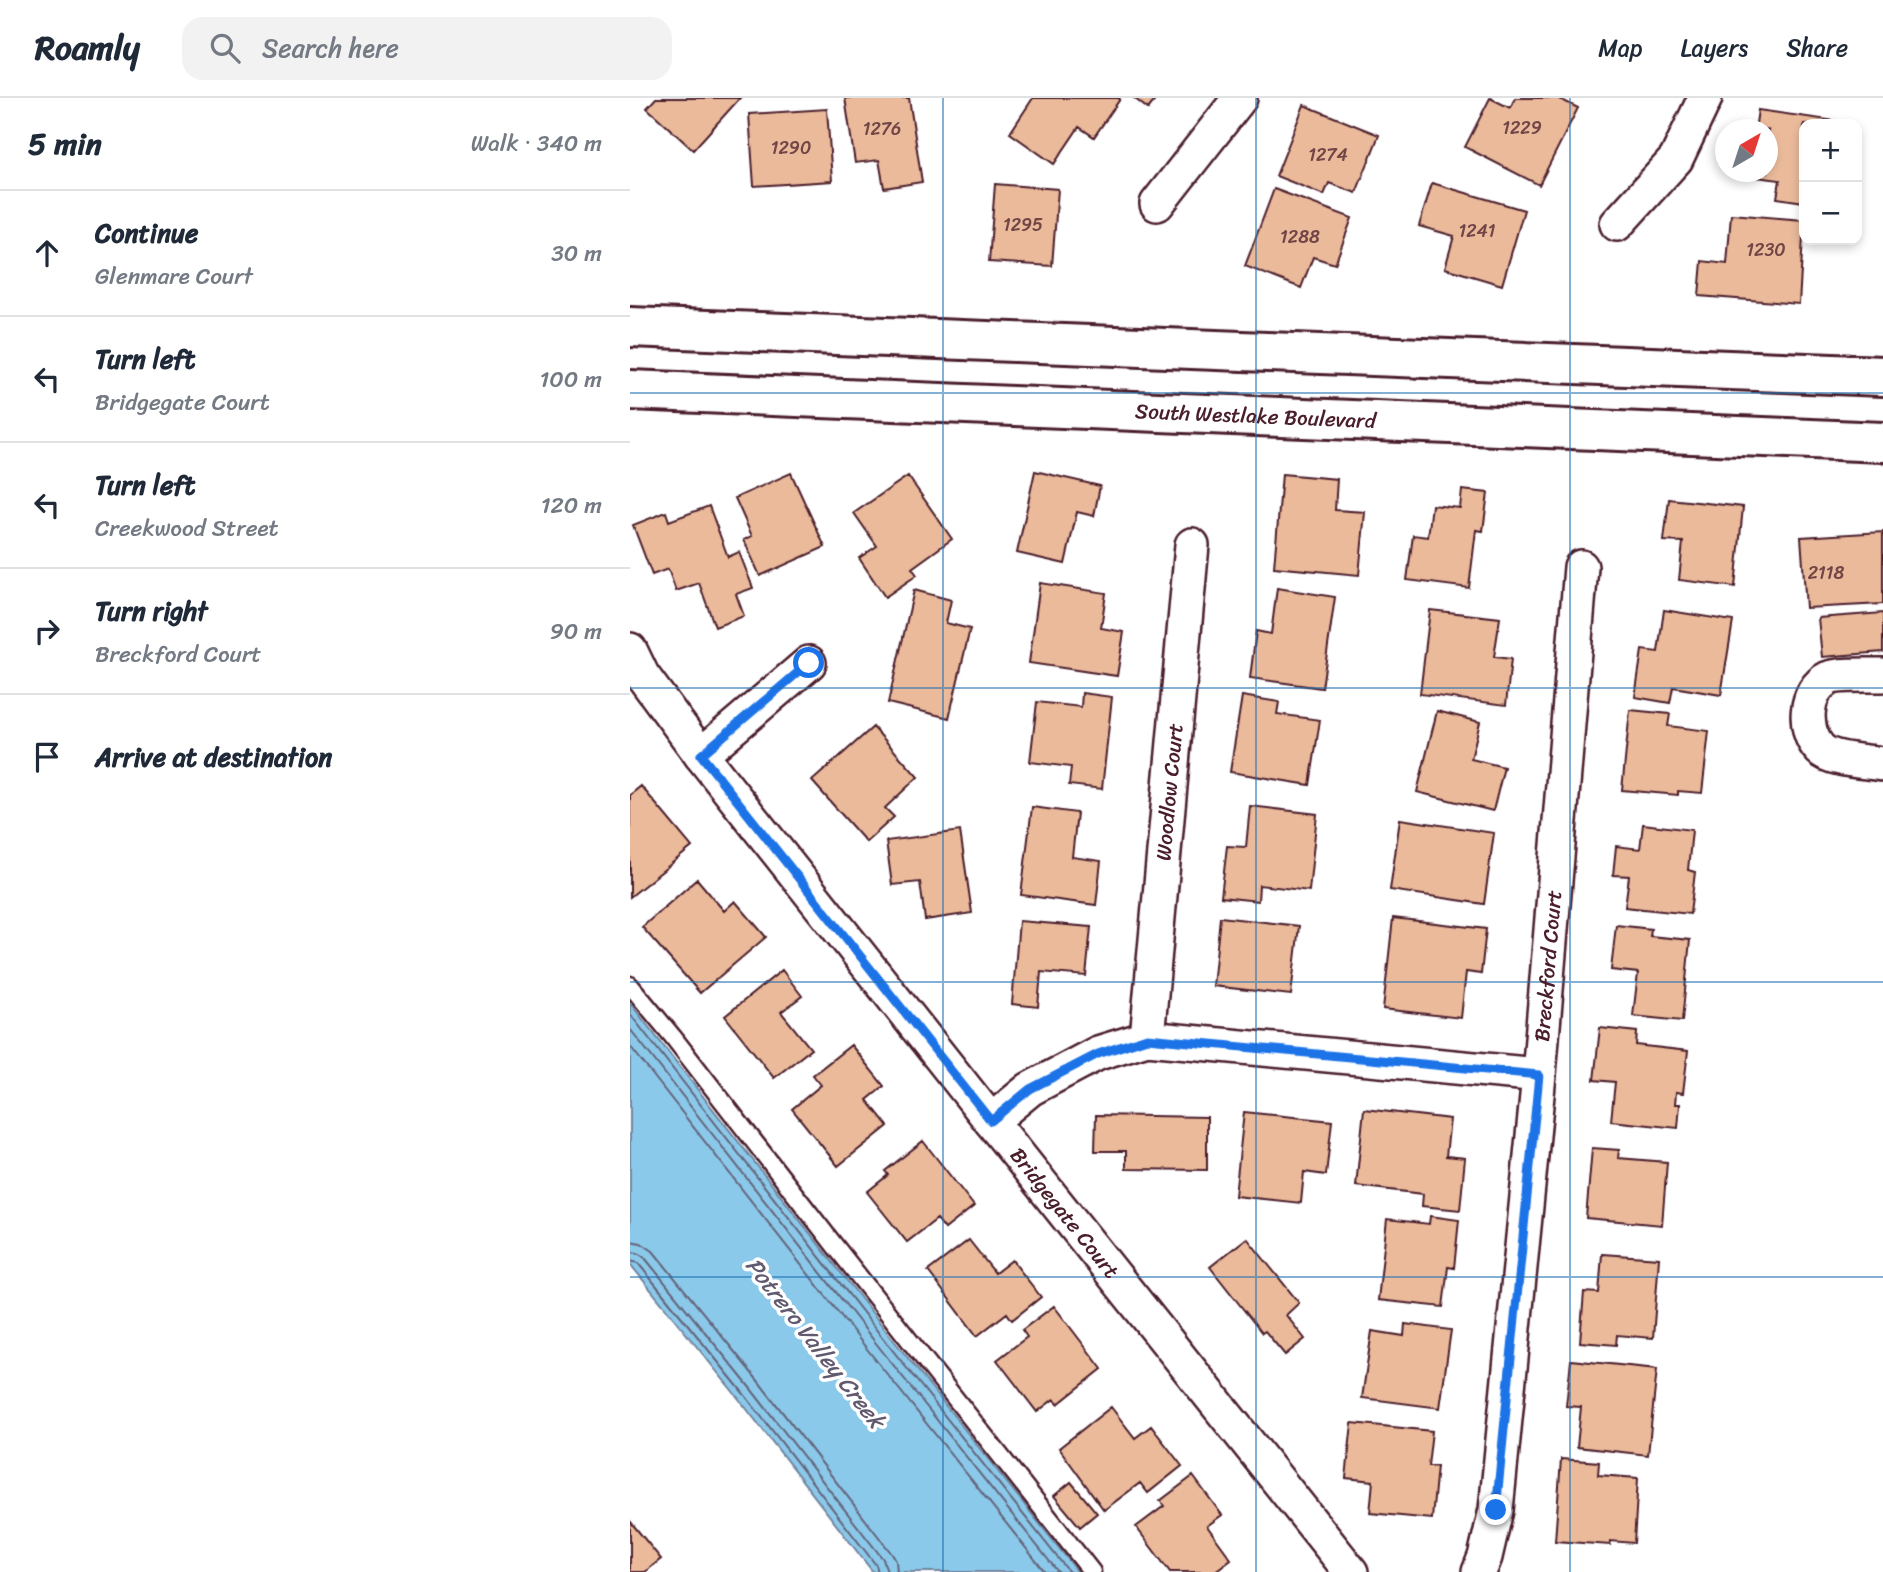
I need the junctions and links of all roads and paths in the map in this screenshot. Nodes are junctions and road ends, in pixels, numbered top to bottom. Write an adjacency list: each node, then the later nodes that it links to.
1 (1240, 98): 3 (street)
2 (1705, 98): 4 (street)
3 (1157, 204)
4 (1617, 224)
5 (630, 327): 6 (main road)
6 (1883, 376)
7 (630, 390): 8 (main road, South Westlake Boulevard)
8 (1883, 443)
9 (1192, 545): 17 (street, Woodlow Court)
10 (1581, 567): 18 (street, Breckford Court)
11 (630, 650): 14 (street, Bridgegate Court)
12 (809, 663): 14 (street)
13 (1883, 675): 15 (street)
14 (701, 755): 19 (street, Bridgegate Court)
15 (1883, 764)
16 (630, 985): 20 (lane)
17 (1147, 1038): 18 (street); 19 (street)
18 (1539, 1075): 22 (street, Breckford Court)
19 (991, 1121): 21 (street, Bridgegate Court)
20 (1092, 1572)
21 (1351, 1572)
22 (1479, 1572)

